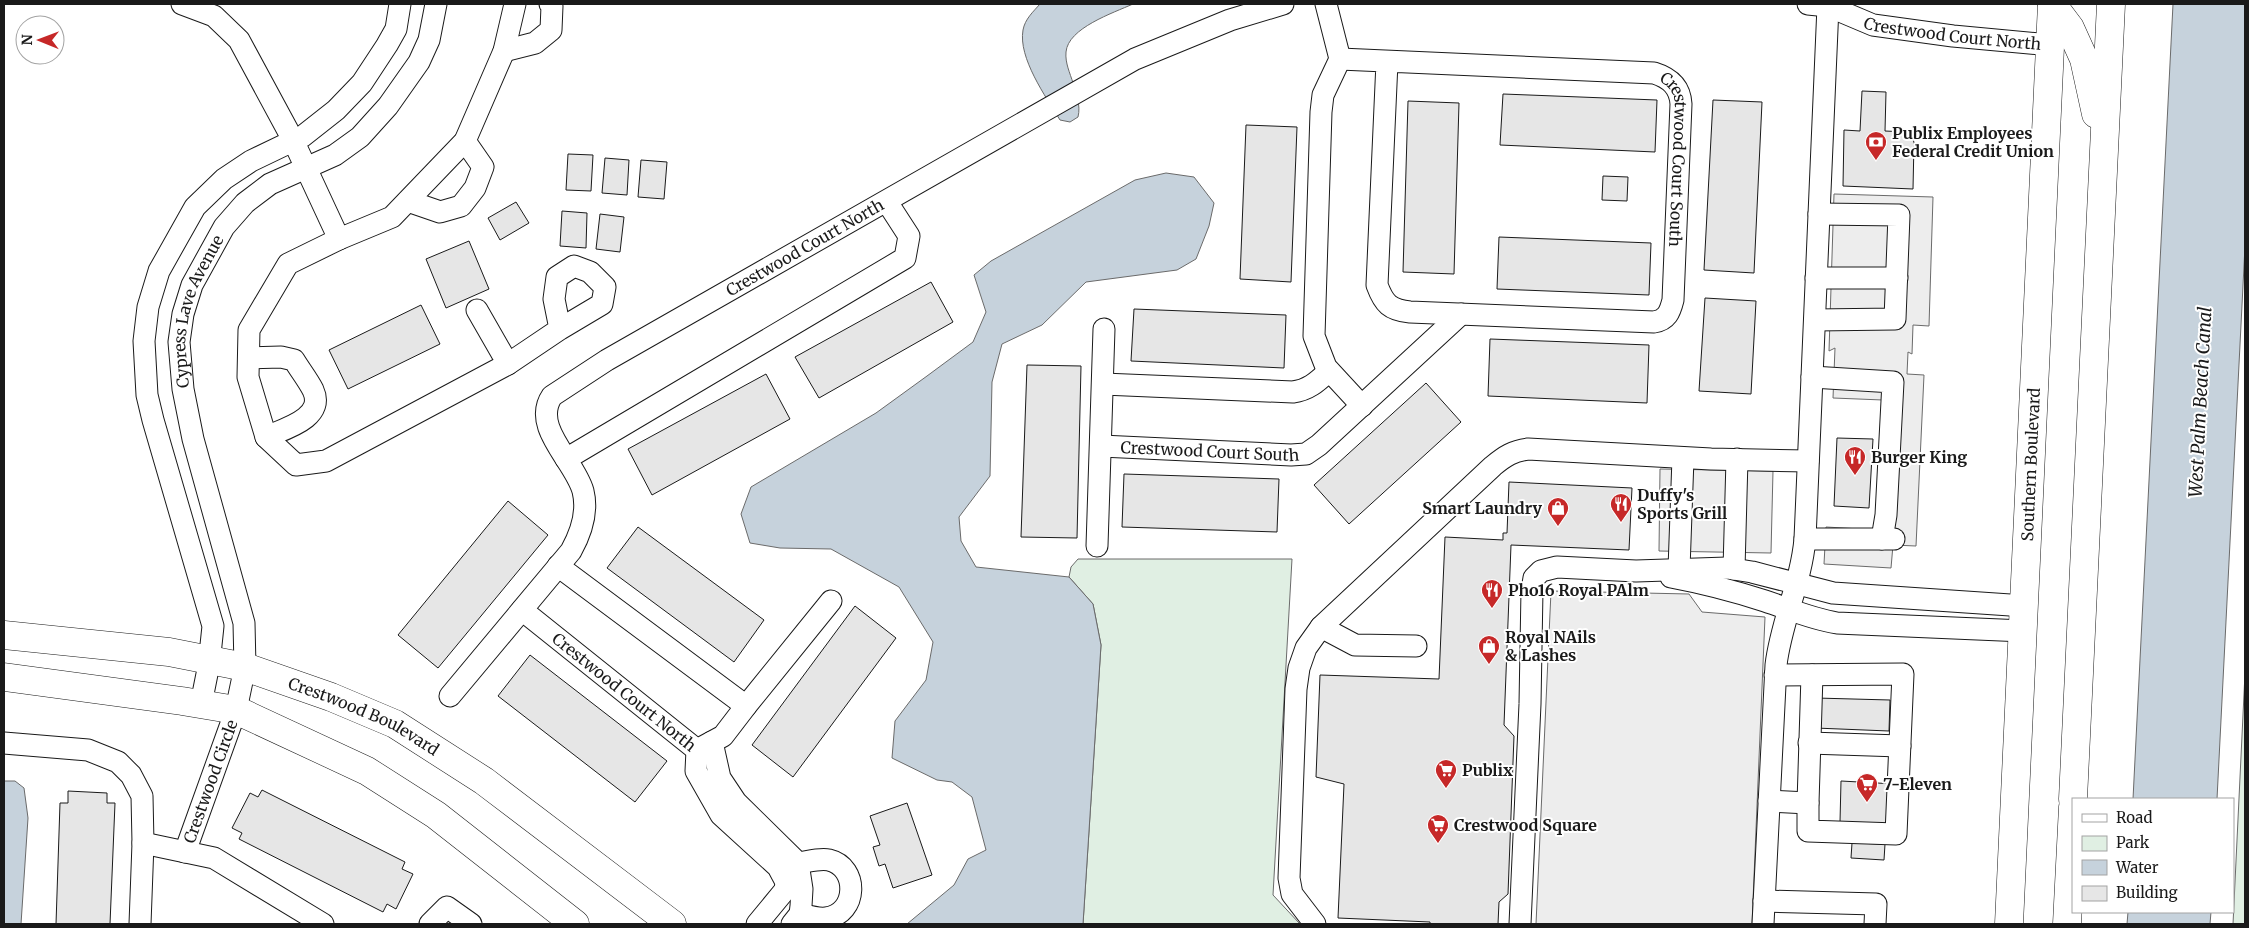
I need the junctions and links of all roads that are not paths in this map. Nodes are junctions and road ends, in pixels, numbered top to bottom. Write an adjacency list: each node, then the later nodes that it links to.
1 (182, 4): 15 (street)
2 (400, 4): 15 (street)
3 (436, 4): 18 (street, Cypress Lave Avenue)
4 (515, 4): 12 (street)
5 (550, 4): 12 (street)
6 (1283, 4): 20 (street, Crestwood Court North)
7 (1326, 4): 13 (street)
8 (1824, 4): 11 (street, Crestwood Court North); 21 (street)
9 (2052, 4): 11 (main road, Southern Boulevard); 17 (main road)
10 (2111, 4): 17 (main road)
11 (2050, 45): 52 (main road, Southern Boulevard)
12 (504, 50): 16 (street)
13 (1340, 60): 14 (street, Crestwood Court South); 32 (street)
14 (1387, 62): 26 (street, Crestwood Court South); 26 (street, Crestwood Court South)
15 (293, 140): 18 (street); 56 (street)
16 (465, 142): 19 (street); 19 (street)
17 (2104, 152): 69 (main road)
18 (306, 167): 22 (street); 57 (street, Cypress Lave Avenue)
19 (408, 201): 22 (street)
20 (887, 202): 39 (street); 39 (street, Crestwood Court North)
21 (1819, 214): 23 (street); 24 (street)
22 (339, 239): 30 (street)
23 (1816, 278): 24 (street); 27 (street)
24 (1897, 278): 27 (street)
25 (477, 310): 31 (street)
26 (1461, 314): 35 (street, Crestwood Court South)
27 (1815, 320): 33 (street)
28 (560, 329): 31 (street)
29 (1104, 329): 34 (street, Crestwood Court South)
30 (249, 358): 36 (street); 36 (street)
31 (508, 364): 36 (street)
32 (1330, 371): 34 (street); 35 (street)
33 (1812, 377): 41 (street); 42 (street)
34 (1103, 384): 37 (street, Crestwood Court South)
35 (1362, 406): 37 (street, Crestwood Court South)
36 (266, 437)
37 (1100, 446): 43 (street, Crestwood Court South)
38 (1684, 458): 40 (street); 45 (street); 53 (street)
39 (566, 459): 44 (street, Crestwood Court North)
40 (1737, 460): 41 (street); 46 (street)
41 (1808, 461): 42 (street)
42 (1805, 539): 48 (street)
43 (1097, 546)
44 (558, 566): 51 (street, Crestwood Court North); 63 (street)
45 (1679, 569): 46 (street); 47 (street)
46 (1734, 569): 48 (street)
47 (1636, 570): 50 (street); 87 (street)
48 (1796, 584): 50 (street); 52 (street)
49 (831, 601): 63 (street)
50 (1788, 609): 52 (street); 58 (street)
51 (522, 610): 61 (street, Crestwood Court North); 67 (street, Crestwood Court North)
52 (2024, 618): 90 (main road, Southern Boulevard)
53 (1321, 627): 55 (street); 86 (street)
54 (4, 636): 56 (main road, Crestwood Boulevard)
55 (1416, 646)
56 (209, 660): 57 (main road, Crestwood Boulevard); 62 (street)
57 (245, 667): 64 (street, Cypress Lave Avenue); 84 (main road, Crestwood Boulevard)
58 (1775, 675): 59 (street); 71 (street)
59 (1812, 675): 66 (street); 68 (street)
60 (4, 677): 62 (main road)
61 (450, 696)
62 (201, 704): 64 (main road)
63 (746, 706): 67 (street)
64 (236, 710): 75 (street, Crestwood Circle); 83 (main road)
65 (4, 743): 74 (street)
66 (1810, 743): 68 (street); 72 (street)
67 (705, 746): 70 (street, Crestwood Court North)
68 (1900, 746): 72 (street)
69 (2073, 798)
70 (725, 802): 76 (street); 85 (street, Crestwood Court North)
71 (1769, 802): 72 (street); 77 (street)
72 (1808, 803)
73 (2072, 826): 91 (main road)
74 (143, 842): 75 (street, Crestwood Circle); 79 (street)
75 (185, 852): 80 (street, Crestwood Circle)
76 (798, 863): 78 (street); 78 (street)
77 (1764, 901): 88 (street); 89 (street)
78 (796, 919)
79 (140, 924)
80 (323, 924)
81 (430, 924): 82 (street)
82 (471, 924)
83 (575, 924)
84 (672, 924)
85 (757, 924)
86 (1315, 924)
87 (1520, 924)
88 (1763, 924)
89 (1875, 924)
90 (2009, 924)
91 (2067, 924)

